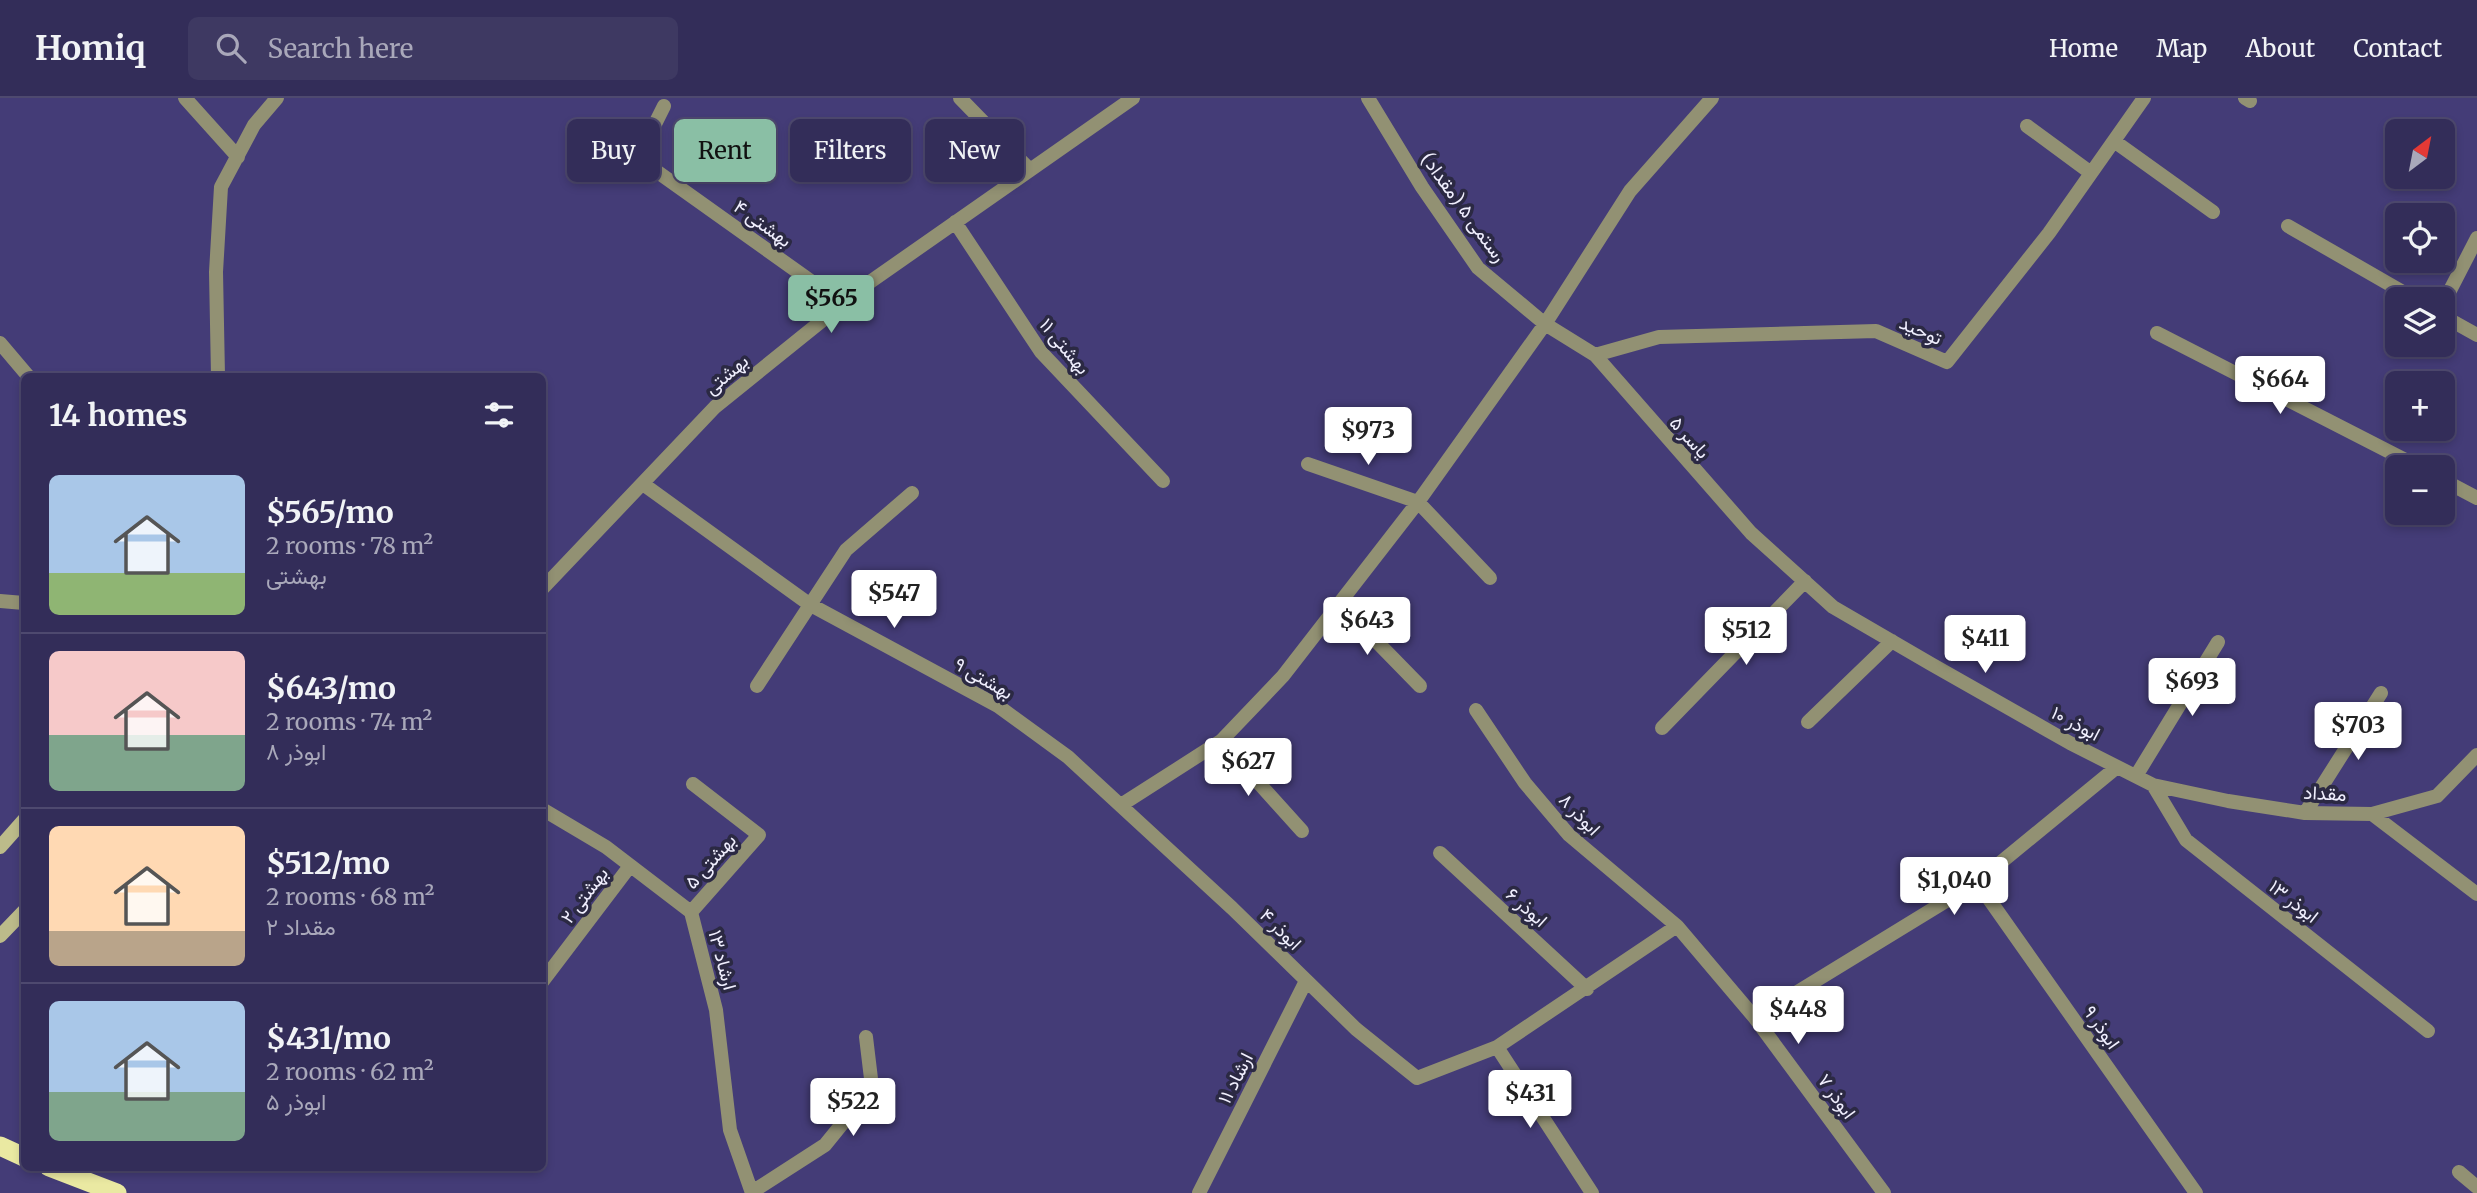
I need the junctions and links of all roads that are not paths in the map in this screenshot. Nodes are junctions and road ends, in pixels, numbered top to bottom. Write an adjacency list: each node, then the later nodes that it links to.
1 (185, 98): 11 (street)
2 (277, 98): 11 (street)
3 (960, 98): 12 (street)
4 (1133, 98): 12 (street, بهشتی)
5 (1368, 98): 22 (street, رستمی ۵ (مقداد))
6 (1712, 98): 22 (street)
7 (2144, 98): 10 (street, توحید)
8 (664, 106): 20 (street, بهشتی ۴)
9 (2027, 126): 13 (street)
10 (2114, 141): 13 (street, توحید); 14 (street)
11 (238, 157): 28 (street)
12 (1030, 170): 15 (street, بهشتی)
13 (2091, 173): 26 (street, توحید)
14 (2213, 212)
15 (955, 222): 20 (street, بهشتی); 31 (street, بهشتی ۱۱)
16 (2288, 226): 18 (street)
17 (2477, 238): 19 (street)
18 (2393, 287)
19 (2452, 287)
20 (842, 304): 32 (street, بهشتی)
21 (2455, 323): 24 (street)
22 (1545, 324): 26 (street, یاسر ۵); 36 (street)
23 (2157, 333): 29 (street)
24 (2477, 335)
25 (0, 343): 27 (street)
26 (1595, 355): 38 (street, یاسر ۵)
27 (25, 373)
28 (218, 373)
29 (2396, 455)
30 (1308, 464): 36 (street)
31 (1163, 481)
32 (643, 484): 39 (street, بهشتی); 43 (street, بهشتی ۹)
33 (2455, 486): 35 (street)
34 (912, 493): 43 (street)
35 (2477, 498)
36 (1418, 502): 37 (street); 41 (street)
37 (1490, 578)
38 (1805, 581): 44 (street, ابوذر ۱۰); 51 (street)
39 (546, 585)
40 (0, 601): 42 (street)
41 (1339, 603): 47 (street); 52 (street)
42 (21, 604)
43 (809, 604): 46 (street); 58 (street, بهشتی ۹)
44 (1892, 641): 50 (street); 54 (street, ابوذر ۱۰)
45 (2218, 642): 55 (street)
46 (757, 686)
47 (1420, 686)
48 (2381, 693): 60 (street)
49 (1476, 710): 71 (street, ابوذر ۸)
50 (1808, 722)
51 (1662, 729)
52 (1221, 741): 58 (street); 63 (street)
53 (2477, 755): 61 (street, مقداد)
54 (2117, 767): 55 (street, ابوذر ۱۰); 67 (street)
55 (2136, 776): 57 (street, ابوذر ۱۰)
56 (693, 784): 69 (street, بهشتی ۵)
57 (2153, 785): 60 (street, مقداد); 77 (street, ابوذر ۱۳)
58 (1121, 805): 74 (street, ابوذر ۴)
59 (546, 813): 66 (street, ارشاد ۱۳)
60 (2305, 813): 61 (street, مقداد)
61 (2372, 814): 68 (street)
62 (21, 824): 64 (main road)
63 (1302, 831)
64 (0, 848)
65 (1440, 853): 75 (street, ابوذر ۶)
66 (630, 866): 69 (street, ارشاد ۱۳); 73 (street, بهشتی ۲)
67 (1977, 882): 76 (street); 90 (street, ابوذر ۹)
68 (2477, 894)
69 (691, 912): 86 (street, ارشاد ۱۳)
70 (21, 914): 72 (main road)
71 (1677, 926): 75 (street); 76 (street, ابوذر ۷)
72 (0, 936)
73 (546, 977)
74 (1306, 981): 79 (street, ابوذر ۴); 87 (street, ارشاد ۱۱)
75 (1587, 989): 79 (street)
76 (1755, 1018): 89 (street, ابوذر ۷)
77 (2428, 1031)
78 (866, 1037): 86 (street)
79 (1497, 1047): 88 (street)
80 (0, 1146): 81 (highway)
81 (21, 1156)
82 (59, 1171): 85 (highway)
83 (2459, 1172): 84 (street)
84 (2477, 1187)
85 (117, 1193)
86 (752, 1193)
87 (1199, 1193)
88 (1592, 1193)
89 (1884, 1193)
90 (2196, 1193)

